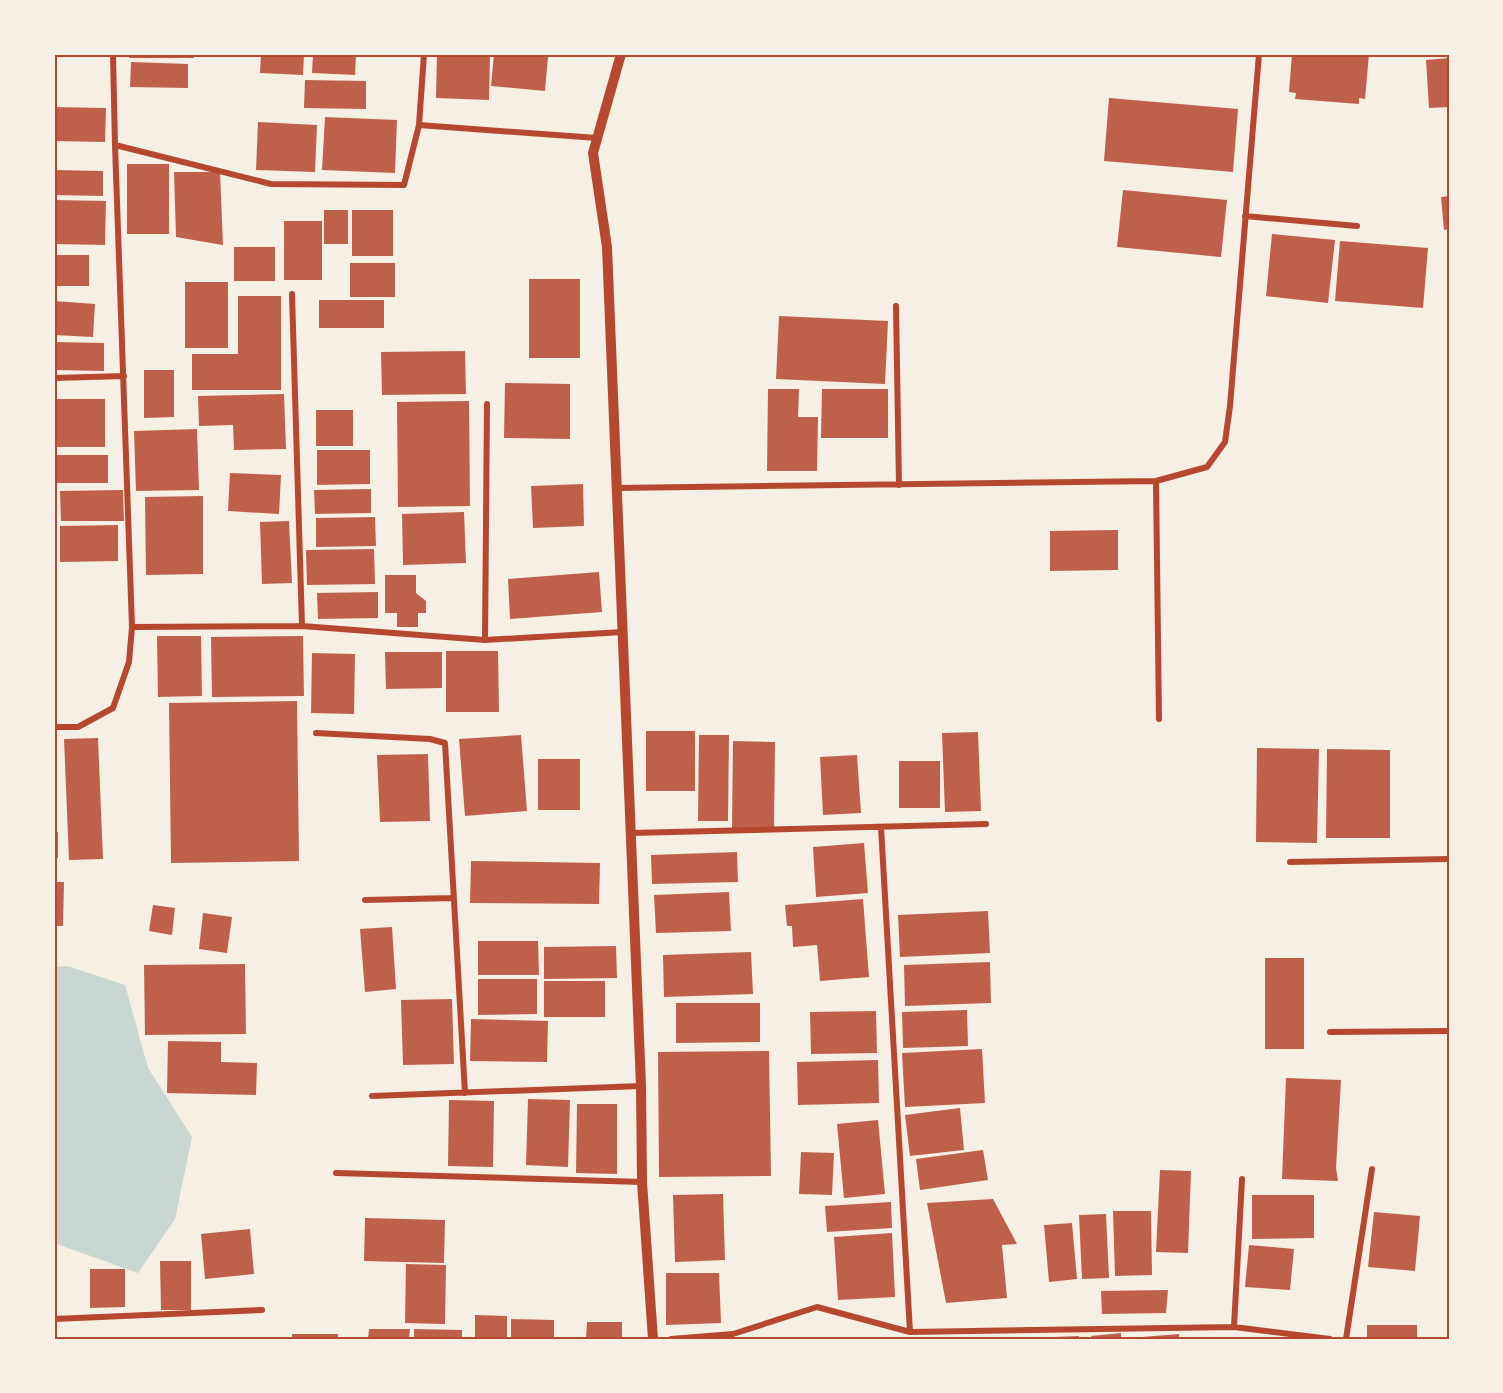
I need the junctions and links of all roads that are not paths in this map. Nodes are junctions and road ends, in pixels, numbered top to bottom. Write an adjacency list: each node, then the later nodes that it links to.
1 (113, 54): 7 (street)
2 (424, 54): 5 (street)
3 (621, 54): 6 (street)
4 (1259, 54): 8 (street)
5 (418, 125): 6 (street); 7 (street)
6 (597, 138): 17 (street)
7 (114, 145): 12 (street)
8 (1245, 216): 9 (street); 15 (street)
9 (1357, 226)
10 (291, 294): 18 (street)
11 (896, 306): 16 (street)
12 (124, 376): 13 (street); 19 (street)
13 (54, 378)
14 (487, 405): 21 (street)
15 (1156, 481): 16 (street); 22 (street)
16 (899, 485): 17 (street)
17 (616, 488): 20 (street)
18 (302, 626): 19 (street); 21 (street)
19 (132, 627): 23 (street)
20 (623, 632): 21 (street); 27 (street)
21 (485, 640)
22 (1159, 719)
23 (54, 727)
24 (316, 733): 30 (street)
25 (986, 824): 26 (street)
26 (881, 827): 27 (street); 44 (street)
27 (631, 833): 34 (street)
28 (1449, 859): 29 (street)
29 (1290, 862)
30 (453, 898): 31 (street); 35 (street)
31 (365, 900)
32 (1449, 1031): 33 (street)
33 (1330, 1032)
34 (641, 1086): 35 (street); 40 (street)
35 (465, 1093): 36 (street)
36 (372, 1096)
37 (1372, 1169): 48 (street)
38 (336, 1173): 40 (street)
39 (1242, 1179): 43 (street)
40 (642, 1182): 45 (street)
41 (262, 1310): 42 (street)
42 (54, 1319)
43 (1234, 1327): 44 (street); 47 (street)
44 (910, 1332): 46 (street)
45 (652, 1339)
46 (671, 1339)
47 (1330, 1339)
48 (1346, 1339)

